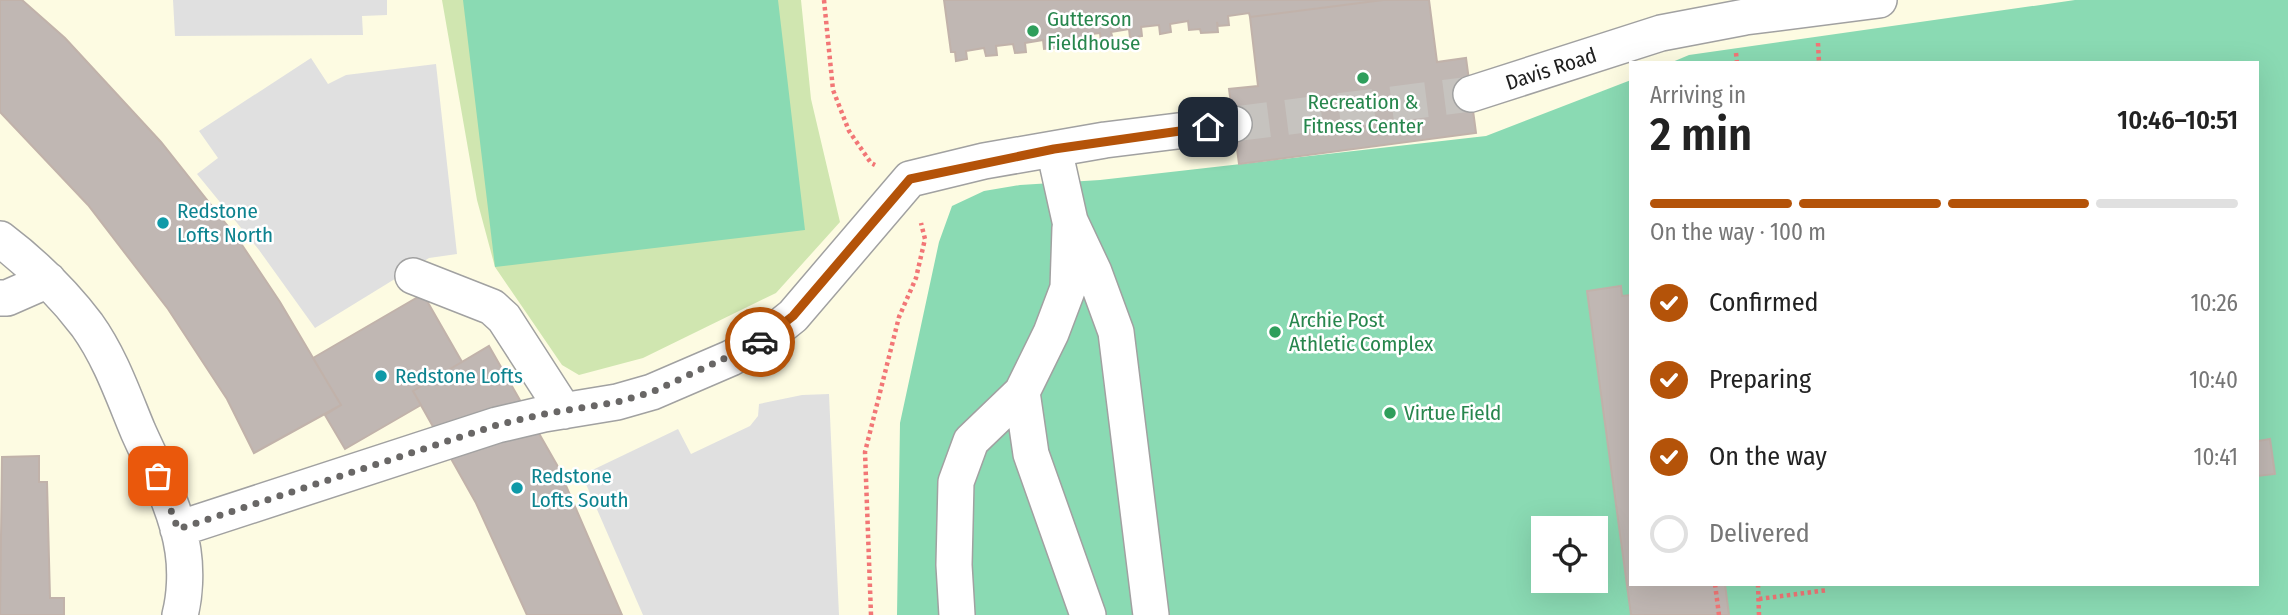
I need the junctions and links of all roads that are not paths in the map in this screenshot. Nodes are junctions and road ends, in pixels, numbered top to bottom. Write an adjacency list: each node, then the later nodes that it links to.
1 (1879, 0): 2 (street, Davis Road)
2 (1471, 94)
3 (1234, 124): 4 (street)
4 (1054, 149): 5 (street); 11 (street)
5 (1070, 221): 10 (street); 16 (street)
6 (0, 239): 8 (street)
7 (413, 276): 11 (street)
8 (48, 280): 9 (street); 12 (street)
9 (0, 298)
10 (1022, 392): 14 (street); 15 (street)
11 (564, 411): 12 (street)
12 (178, 529): 13 (street)
13 (180, 615)
14 (957, 615)
15 (1088, 615)
16 (1151, 615)

